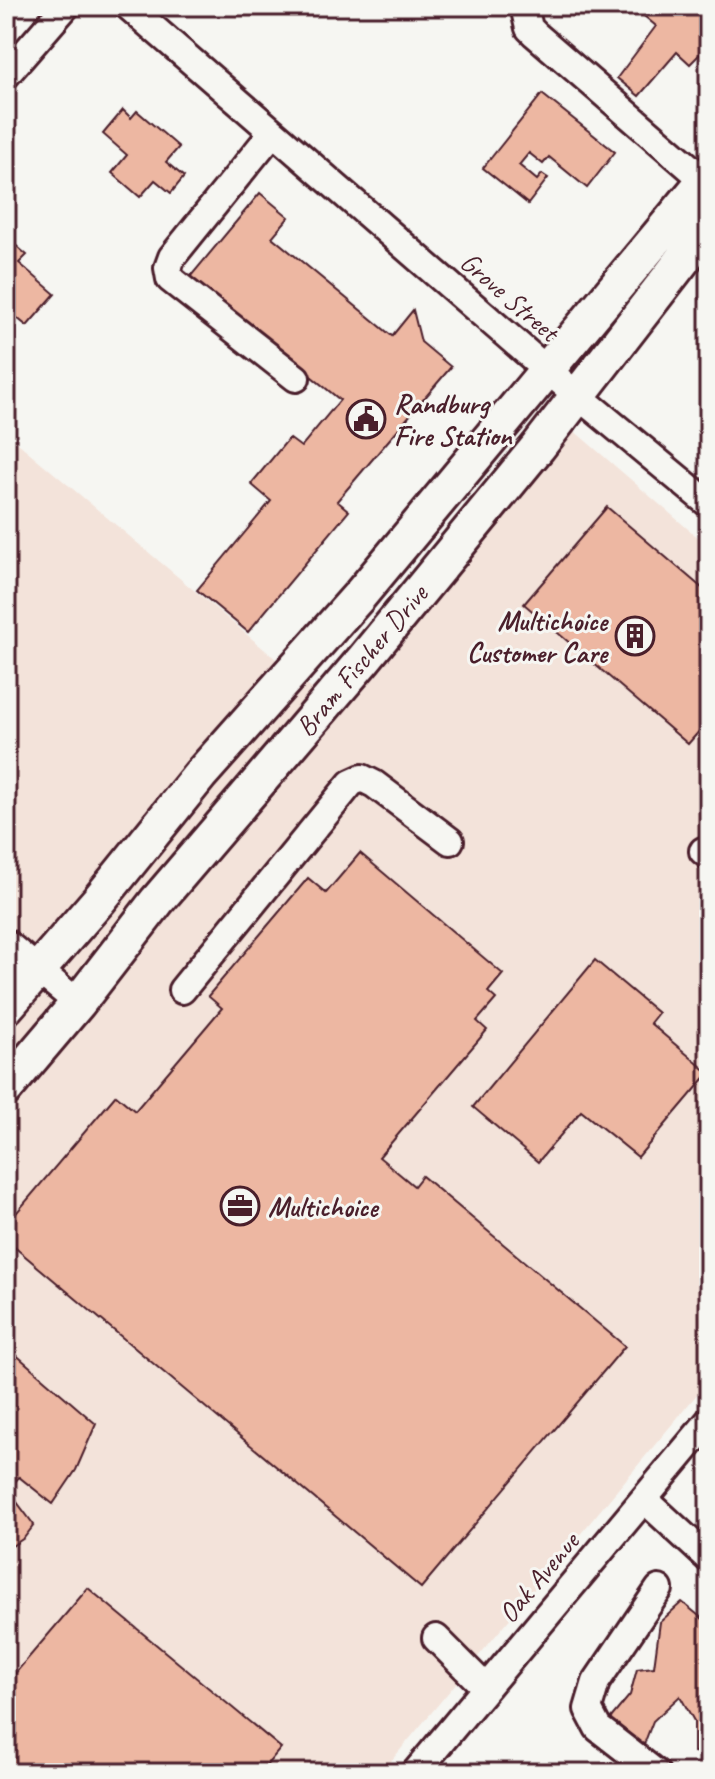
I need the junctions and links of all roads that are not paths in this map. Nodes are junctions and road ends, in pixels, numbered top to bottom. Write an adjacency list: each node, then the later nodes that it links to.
1 (66, 6): 4 (street)
2 (128, 6): 5 (street, Grove Street)
3 (524, 6): 6 (street)
4 (6, 75)
5 (273, 132): 8 (street, Grove Street); 9 (street)
6 (706, 178): 8 (main road, Bram Fischer Drive)
7 (709, 226): 10 (main road, Bram Fischer Drive)
8 (547, 370): 10 (street, Grove Street); 14 (main road, Bram Fischer Drive)
9 (296, 378)
10 (579, 396): 11 (street, Grove Street); 16 (main road, Bram Fischer Drive)
11 (705, 492)
12 (450, 841): 15 (street)
13 (6, 943): 14 (street)
14 (38, 969): 16 (street); 17 (main road, Bram Fischer Drive)
15 (182, 990)
16 (78, 1003): 18 (main road, Bram Fischer Drive)
17 (6, 1007)
18 (6, 1088)
19 (709, 1421): 20 (street, Oak Avenue)
20 (644, 1499): 21 (street); 24 (street, Oak Avenue)
21 (709, 1559)
22 (659, 1589): 26 (street)
23 (436, 1638): 24 (street)
24 (486, 1688): 25 (street, Oak Avenue)
25 (415, 1773)
26 (656, 1773)

